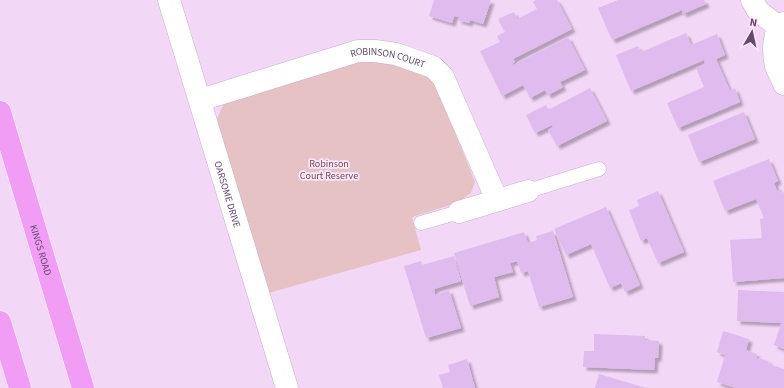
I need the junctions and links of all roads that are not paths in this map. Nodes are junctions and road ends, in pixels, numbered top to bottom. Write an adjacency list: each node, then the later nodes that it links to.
1 (169, 0): 5 (street, OARSOME DRIVE)
2 (752, 0): 3 (street)
3 (782, 25): 4 (street)
4 (784, 84)
5 (200, 100): 9 (street, ROBINSON COURT); 15 (street, OARSOME DRIVE)
6 (0, 112): 14 (main road, KINGS ROAD)
7 (599, 169): 8 (lane)
8 (528, 191): 9 (street)
9 (497, 200): 10 (street)
10 (459, 212): 11 (lane)
11 (421, 223)
12 (0, 322): 13 (main road)
13 (20, 388)
14 (83, 388)
15 (287, 388)

